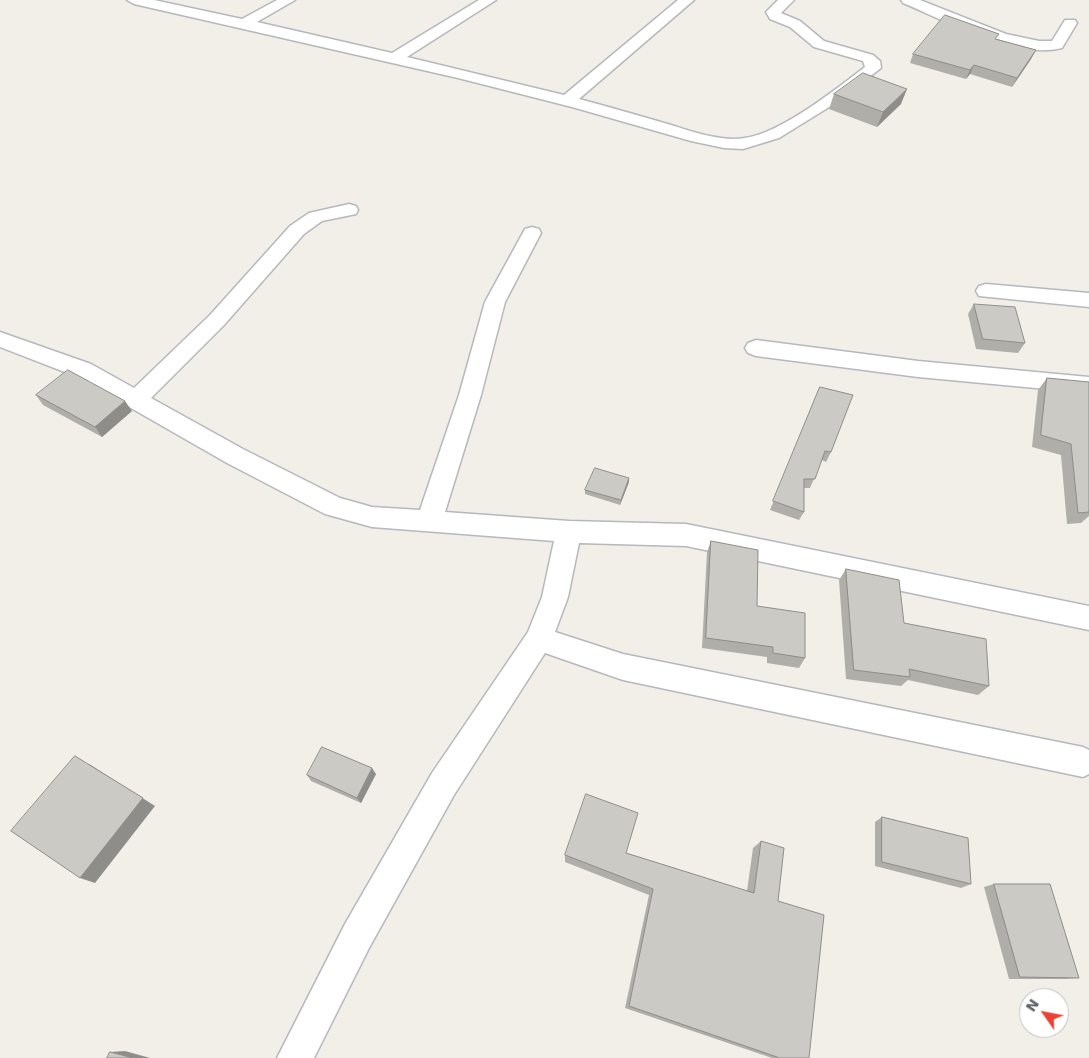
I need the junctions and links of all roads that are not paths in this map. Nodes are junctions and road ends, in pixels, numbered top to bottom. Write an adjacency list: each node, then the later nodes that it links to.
1 (134, 0): 7 (street)
2 (288, 0): 7 (street)
3 (489, 0): 9 (street)
4 (687, 0): 10 (street)
5 (787, 0): 10 (street)
6 (908, 0): 8 (street)
7 (244, 23): 9 (street)
8 (1070, 23)
9 (394, 58): 10 (street)
10 (568, 101)
11 (350, 210): 18 (street)
12 (532, 233): 19 (street)
13 (986, 291): 14 (street)
14 (1089, 300)
15 (0, 339): 18 (street)
16 (756, 348): 17 (street)
17 (1089, 385)
18 (137, 399): 19 (street)
19 (429, 522): 20 (street)
20 (568, 532): 21 (street); 22 (street)
21 (1089, 618)
22 (539, 639): 23 (street); 24 (street)
23 (1083, 762)
24 (295, 1058)

